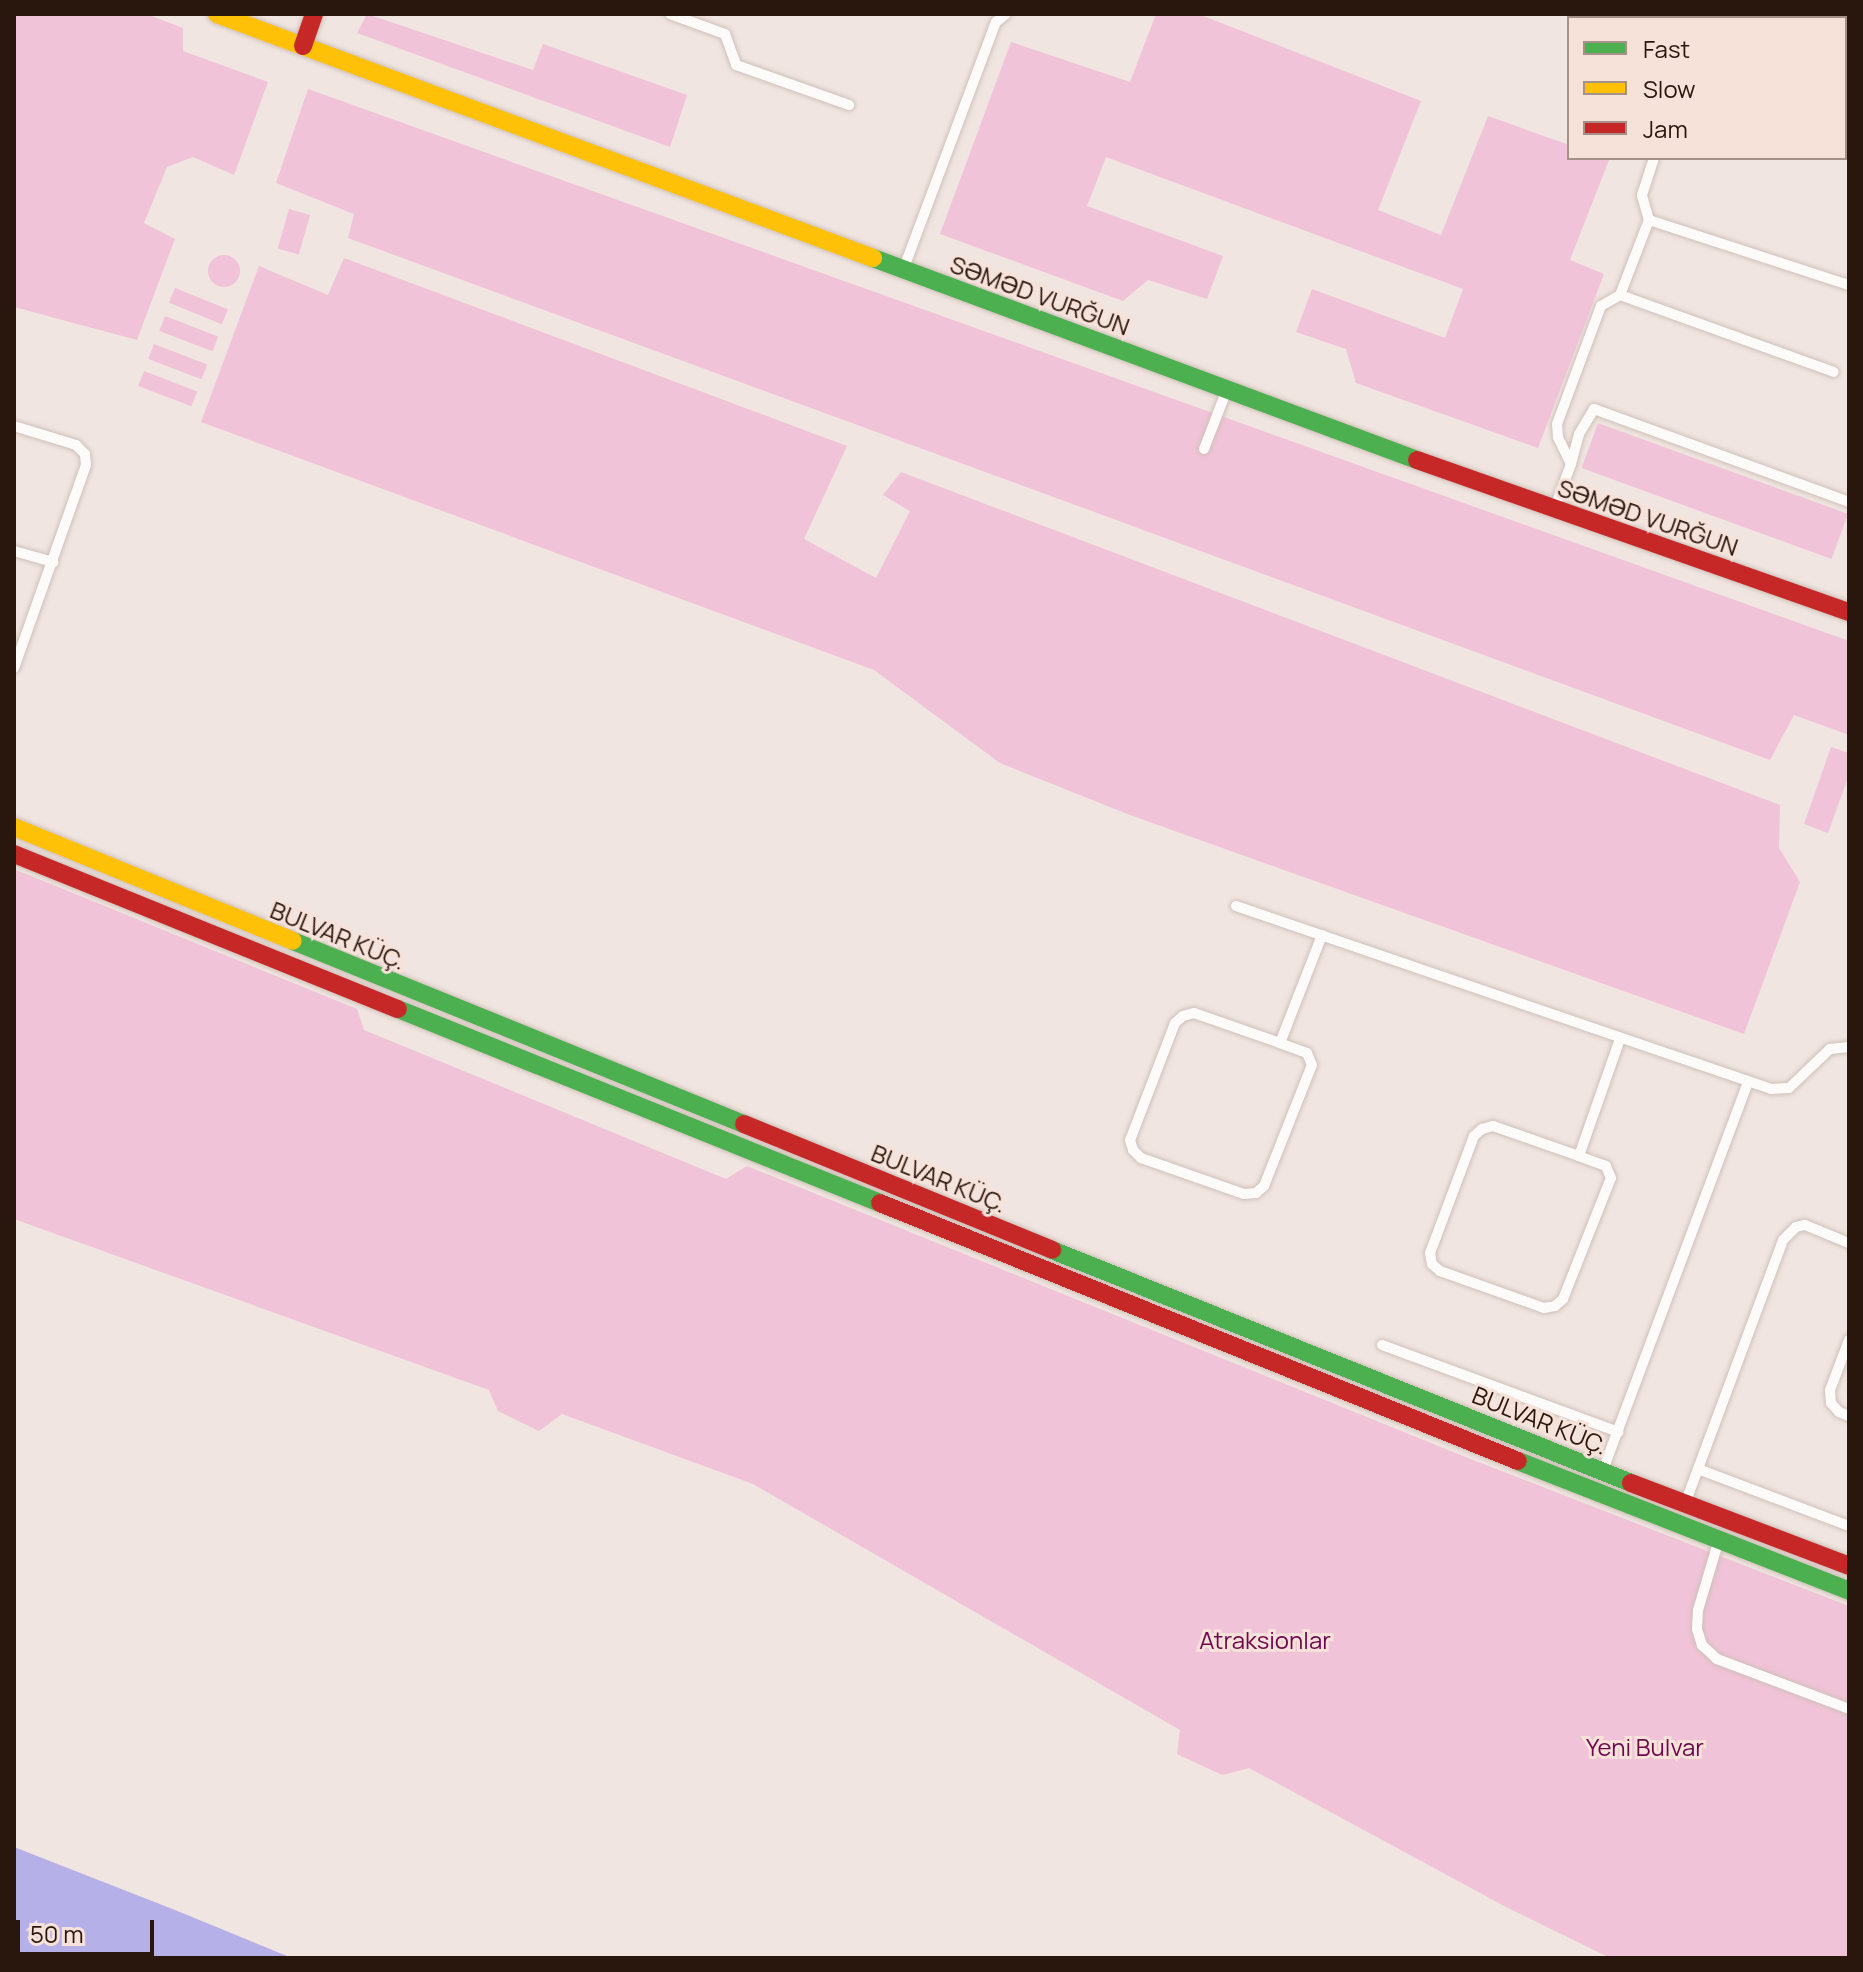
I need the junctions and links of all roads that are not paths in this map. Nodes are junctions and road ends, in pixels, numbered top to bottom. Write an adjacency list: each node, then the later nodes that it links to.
1 (217, 14): 5 (street, SƏMƏD VURĞUN)
2 (314, 14): 5 (street)
3 (670, 14): 6 (lane)
4 (1006, 14): 9 (lane)
5 (303, 46): 9 (street, SƏMƏD VURĞUN)
6 (849, 105)
7 (1653, 160): 8 (lane)
8 (1649, 220): 10 (lane); 11 (lane)
9 (903, 270): 13 (street, SƏMƏD VURĞUN)
10 (1849, 285)
11 (1620, 295): 12 (lane); 16 (lane)
12 (1834, 372)
13 (1227, 390): 15 (lane); 18 (street, SƏMƏD VURĞUN)
14 (14, 426): 20 (lane)
15 (1204, 449)
16 (1571, 464): 17 (lane); 18 (lane)
17 (1849, 502)
18 (1554, 511): 21 (street, SƏMƏD VURĞUN)
19 (14, 551): 20 (lane)
20 (53, 562): 22 (lane)
21 (1849, 612)
22 (14, 668)
23 (14, 827): 27 (street, BULVAR KÜÇ.)
24 (14, 854): 28 (street, BULVAR KÜÇ.)
25 (1236, 906): 26 (lane)
26 (1322, 935): 29 (lane); 30 (lane)
27 (397, 985): 28 (street); 33 (street, BULVAR KÜÇ.)
28 (389, 1007): 35 (street, BULVAR KÜÇ.)
29 (1620, 1039): 32 (lane); 34 (lane)
30 (1280, 1043): 30 (lane)
31 (1849, 1047): 32 (lane)
32 (1748, 1082): 40 (lane)
33 (784, 1140): 35 (street); 42 (street, BULVAR KÜÇ.)
34 (1579, 1156): 34 (lane)
35 (775, 1162): 45 (street, BULVAR KÜÇ.)
36 (1849, 1243): 41 (lane)
37 (1849, 1340): 39 (lane)
38 (1382, 1345): 40 (lane)
39 (1849, 1416)
40 (1618, 1432): 42 (lane)
41 (1698, 1469): 43 (lane); 44 (lane)
42 (1603, 1471): 43 (street, BULVAR KÜÇ.)
43 (1685, 1503): 46 (street, BULVAR KÜÇ.)
44 (1849, 1526)
45 (1719, 1541): 47 (street, BULVAR KÜÇ.); 48 (lane)
46 (1849, 1566)
47 (1849, 1591)
48 (1849, 1709)

